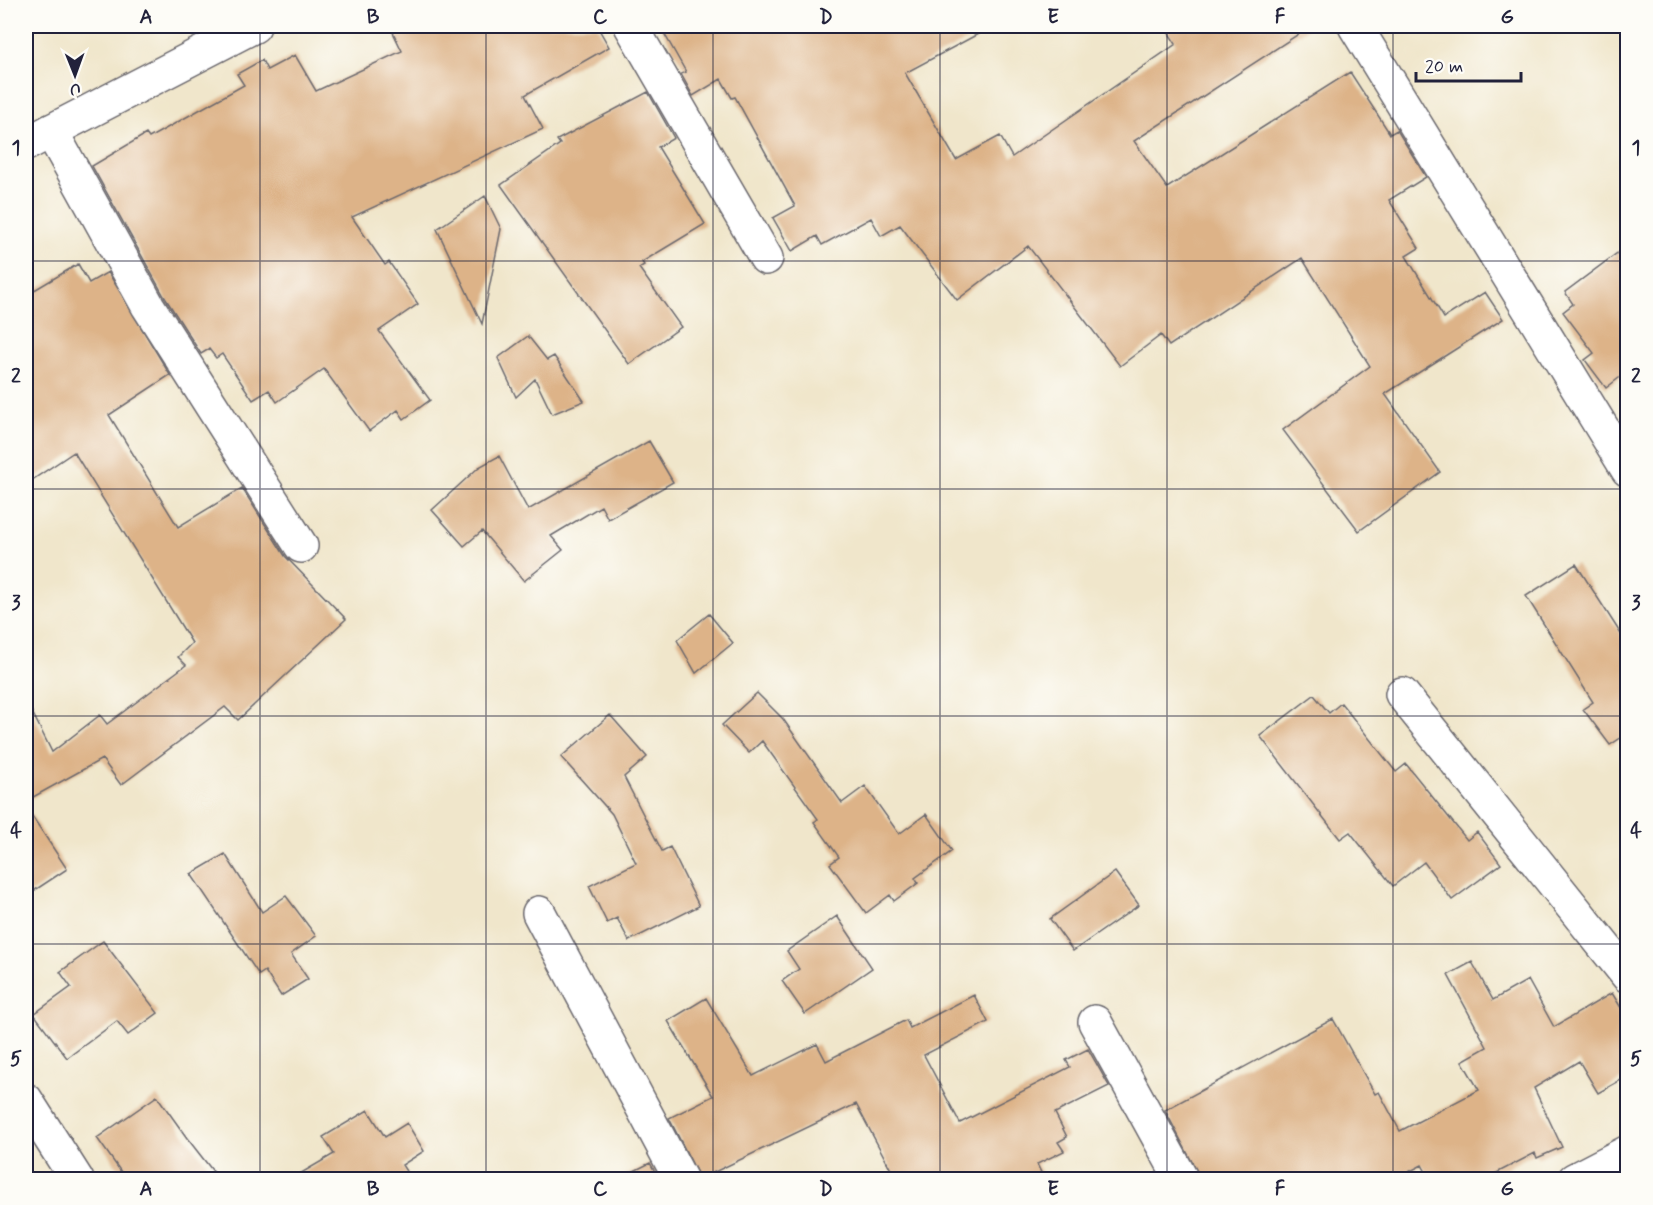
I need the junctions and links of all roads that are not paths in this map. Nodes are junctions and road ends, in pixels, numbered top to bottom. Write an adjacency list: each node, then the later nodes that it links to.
1 (254, 26): 4 (street)
2 (632, 26): 5 (street)
3 (1355, 26): 6 (street)
4 (38, 137): 7 (street)
5 (766, 258)
6 (1628, 470)
7 (301, 546)
8 (1402, 694): 10 (street)
9 (539, 913): 15 (street)
10 (1628, 976)
11 (1095, 1022): 16 (street)
12 (26, 1100): 14 (street)
13 (1628, 1152): 17 (street)
14 (77, 1179)
15 (681, 1179)
16 (1182, 1179)
17 (1574, 1179)

